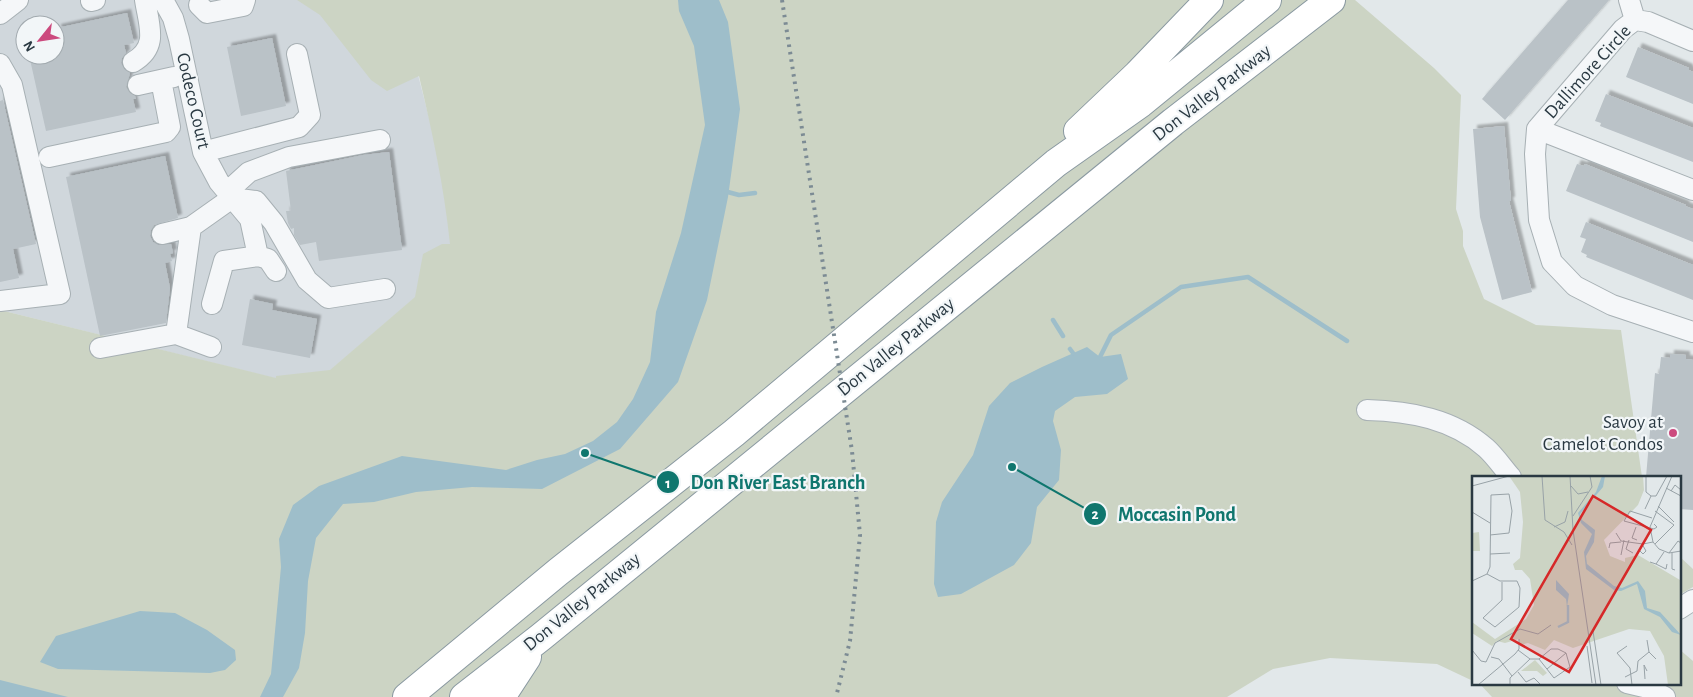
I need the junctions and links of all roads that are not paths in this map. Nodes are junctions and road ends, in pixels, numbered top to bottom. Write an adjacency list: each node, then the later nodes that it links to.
1 (18, 0): 10 (street)
2 (145, 0): 15 (street)
3 (163, 0): 11 (street, Codeco Court)
4 (245, 0): 9 (street)
5 (1209, 0): 24 (highway)
6 (1267, 0): 24 (highway, Don Valley Parkway)
7 (1331, 0): 42 (highway, Don Valley Parkway)
8 (1629, 0): 12 (street)
9 (200, 2): 11 (street)
10 (0, 14)
11 (173, 18): 17 (street, Codeco Court)
12 (1636, 20): 13 (street, Dallimore Circle); 20 (street, Dallimore Circle)
13 (1693, 41)
14 (298, 54): 22 (street)
15 (133, 62)
16 (0, 64): 32 (street)
17 (186, 75): 18 (street); 22 (street, Codeco Court)
18 (161, 80): 19 (street); 23 (street)
19 (138, 85)
20 (1537, 128): 25 (street); 34 (street, Dallimore Circle)
21 (380, 140): 26 (street)
22 (204, 152): 26 (street, Codeco Court)
23 (49, 157)
24 (1056, 163): 44 (highway, Don Valley Parkway)
25 (1693, 190)
26 (230, 195): 27 (street); 29 (street, Codeco Court); 31 (street)
27 (191, 227): 28 (street); 35 (street)
28 (162, 234)
29 (258, 256): 30 (street); 33 (street)
30 (276, 272)
31 (385, 289)
32 (0, 301)
33 (212, 304)
34 (1693, 332)
35 (176, 334): 36 (street); 37 (street)
36 (211, 347)
37 (100, 348)
38 (1367, 410): 39 (street)
39 (1510, 476)
40 (1693, 600): 41 (street)
41 (1680, 608)
42 (540, 637): 45 (highway, Don Valley Parkway); 46 (highway)
43 (1631, 684): 47 (street)
44 (406, 697)
45 (464, 697)
46 (501, 697)
47 (1665, 697)

